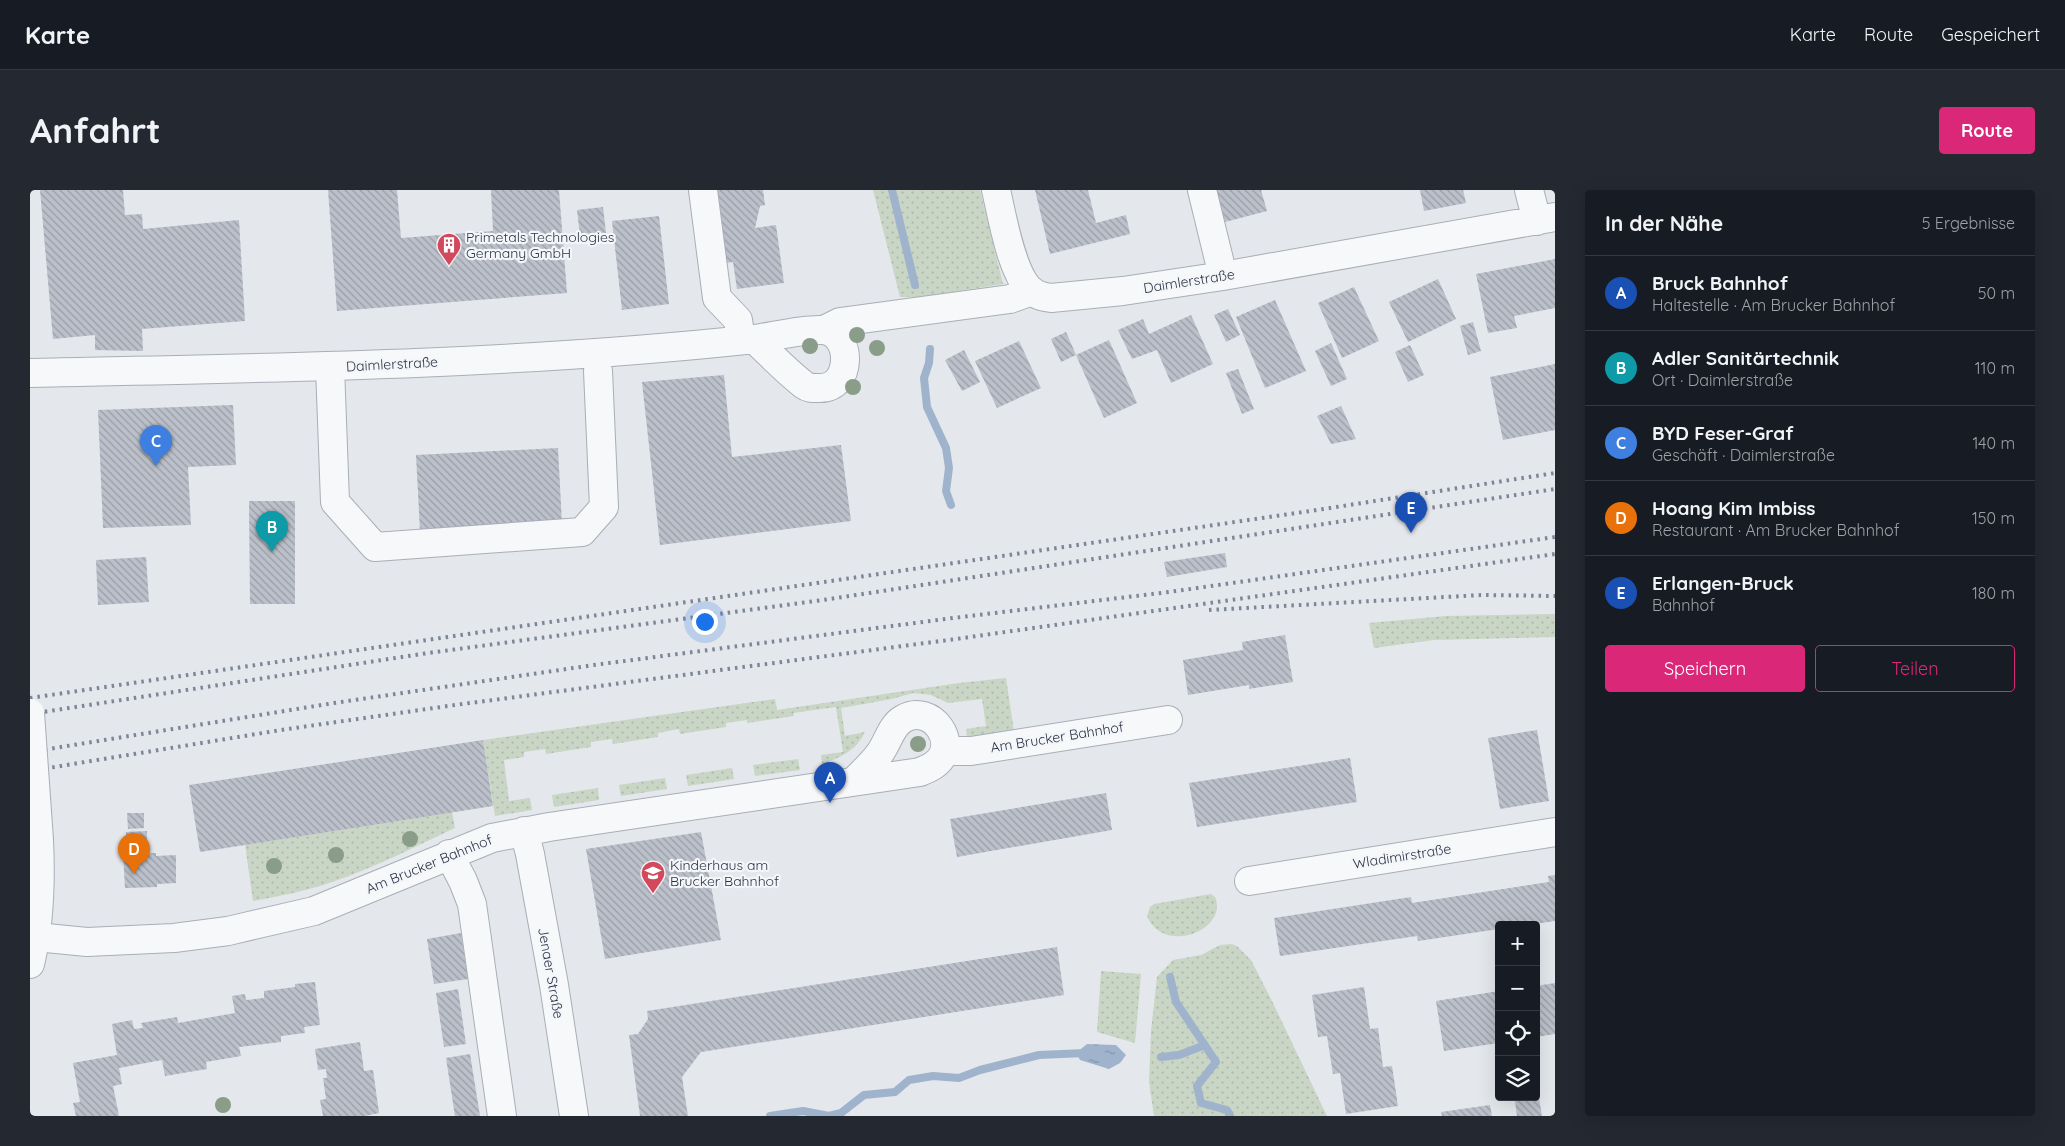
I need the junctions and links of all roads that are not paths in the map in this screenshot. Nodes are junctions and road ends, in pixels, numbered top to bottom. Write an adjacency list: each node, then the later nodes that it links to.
1 (703, 190): 9 (street)
2 (996, 190): 7 (street)
3 (1202, 190): 6 (street)
4 (1530, 190): 5 (street)
5 (1546, 219): 6 (street, Daimlerstraße)
6 (1223, 276): 7 (street, Daimlerstraße)
7 (1032, 291): 8 (street, Daimlerstraße)
8 (824, 330): 9 (street, Daimlerstraße); 9 (street)
9 (748, 339): 10 (street, Daimlerstraße)
10 (330, 367): 11 (street); 12 (street, Daimlerstraße)
11 (598, 371)
12 (30, 373)
13 (30, 713): 21 (street, bridge)
14 (1168, 720): 15 (street, Am Brucker Bahnhof)
15 (945, 751): 16 (street, Am Brucker Bahnhof); 16 (street)
16 (854, 781): 17 (street, Am Brucker Bahnhof)
17 (524, 831): 19 (street, Am Brucker Bahnhof); 25 (street, Jenaer Straße)
18 (1555, 832): 20 (street, Wladimirstraße)
19 (449, 854): 22 (street, Am Brucker Bahnhof); 24 (street)
20 (1249, 881)
21 (35, 882): 22 (street)
22 (36, 937): 23 (street)
23 (30, 964)
24 (502, 1116)
25 (574, 1116)

